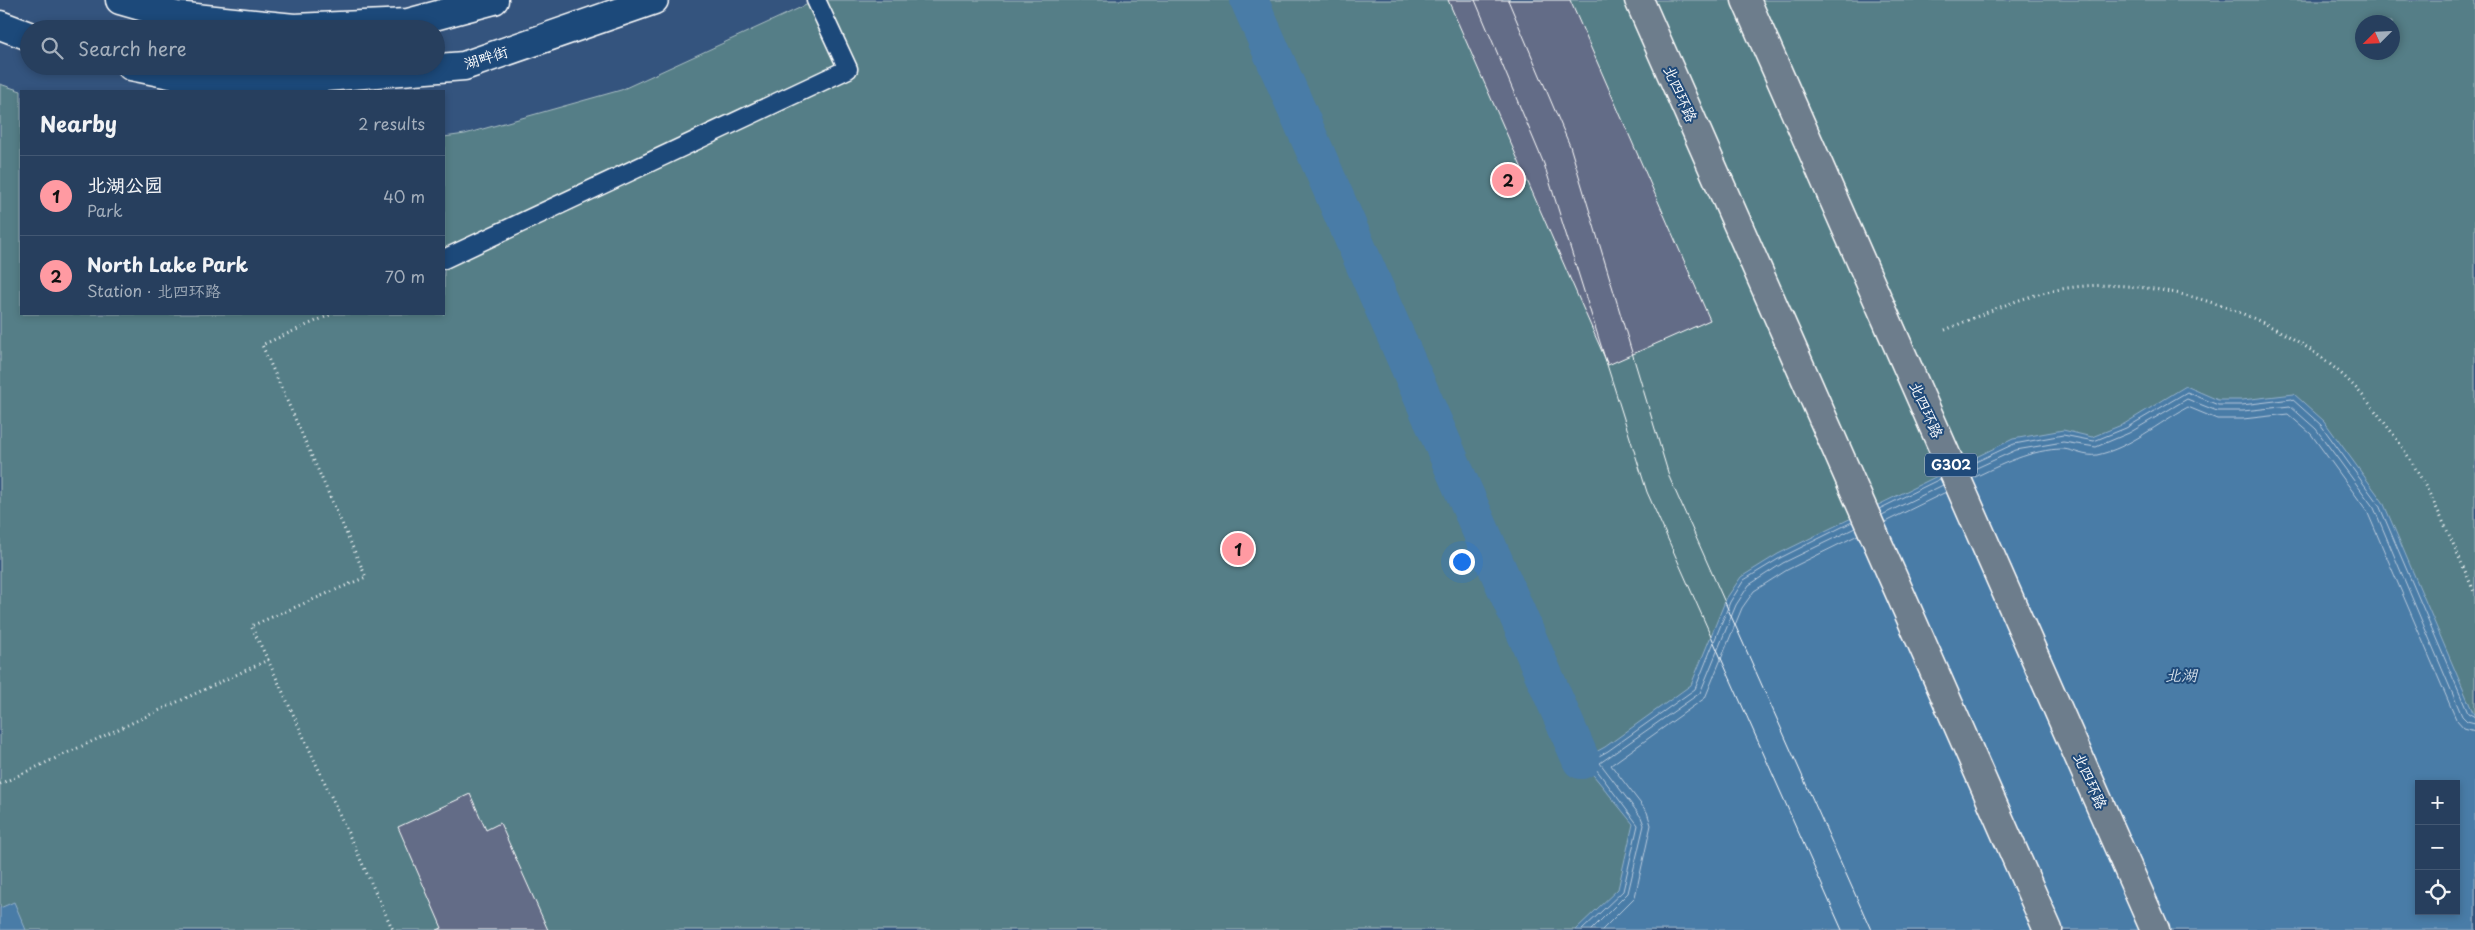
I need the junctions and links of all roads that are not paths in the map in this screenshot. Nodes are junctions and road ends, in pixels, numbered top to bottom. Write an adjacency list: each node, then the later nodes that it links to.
1 (120, 0): 7 (main road)
2 (494, 0): 8 (main road)
3 (654, 0): 11 (main road, 湖畔街)
4 (816, 0): 14 (lane)
5 (1639, 0): 15 (highway, 北四环路)
6 (1746, 0): 16 (highway, 北四环路 / G302)
7 (215, 20)
8 (419, 20)
9 (0, 25): 10 (main road)
10 (20, 33)
11 (445, 68)
12 (175, 75): 13 (main road, 湖畔街)
13 (350, 75)
14 (445, 260)
15 (2048, 930)
16 (2155, 930)

